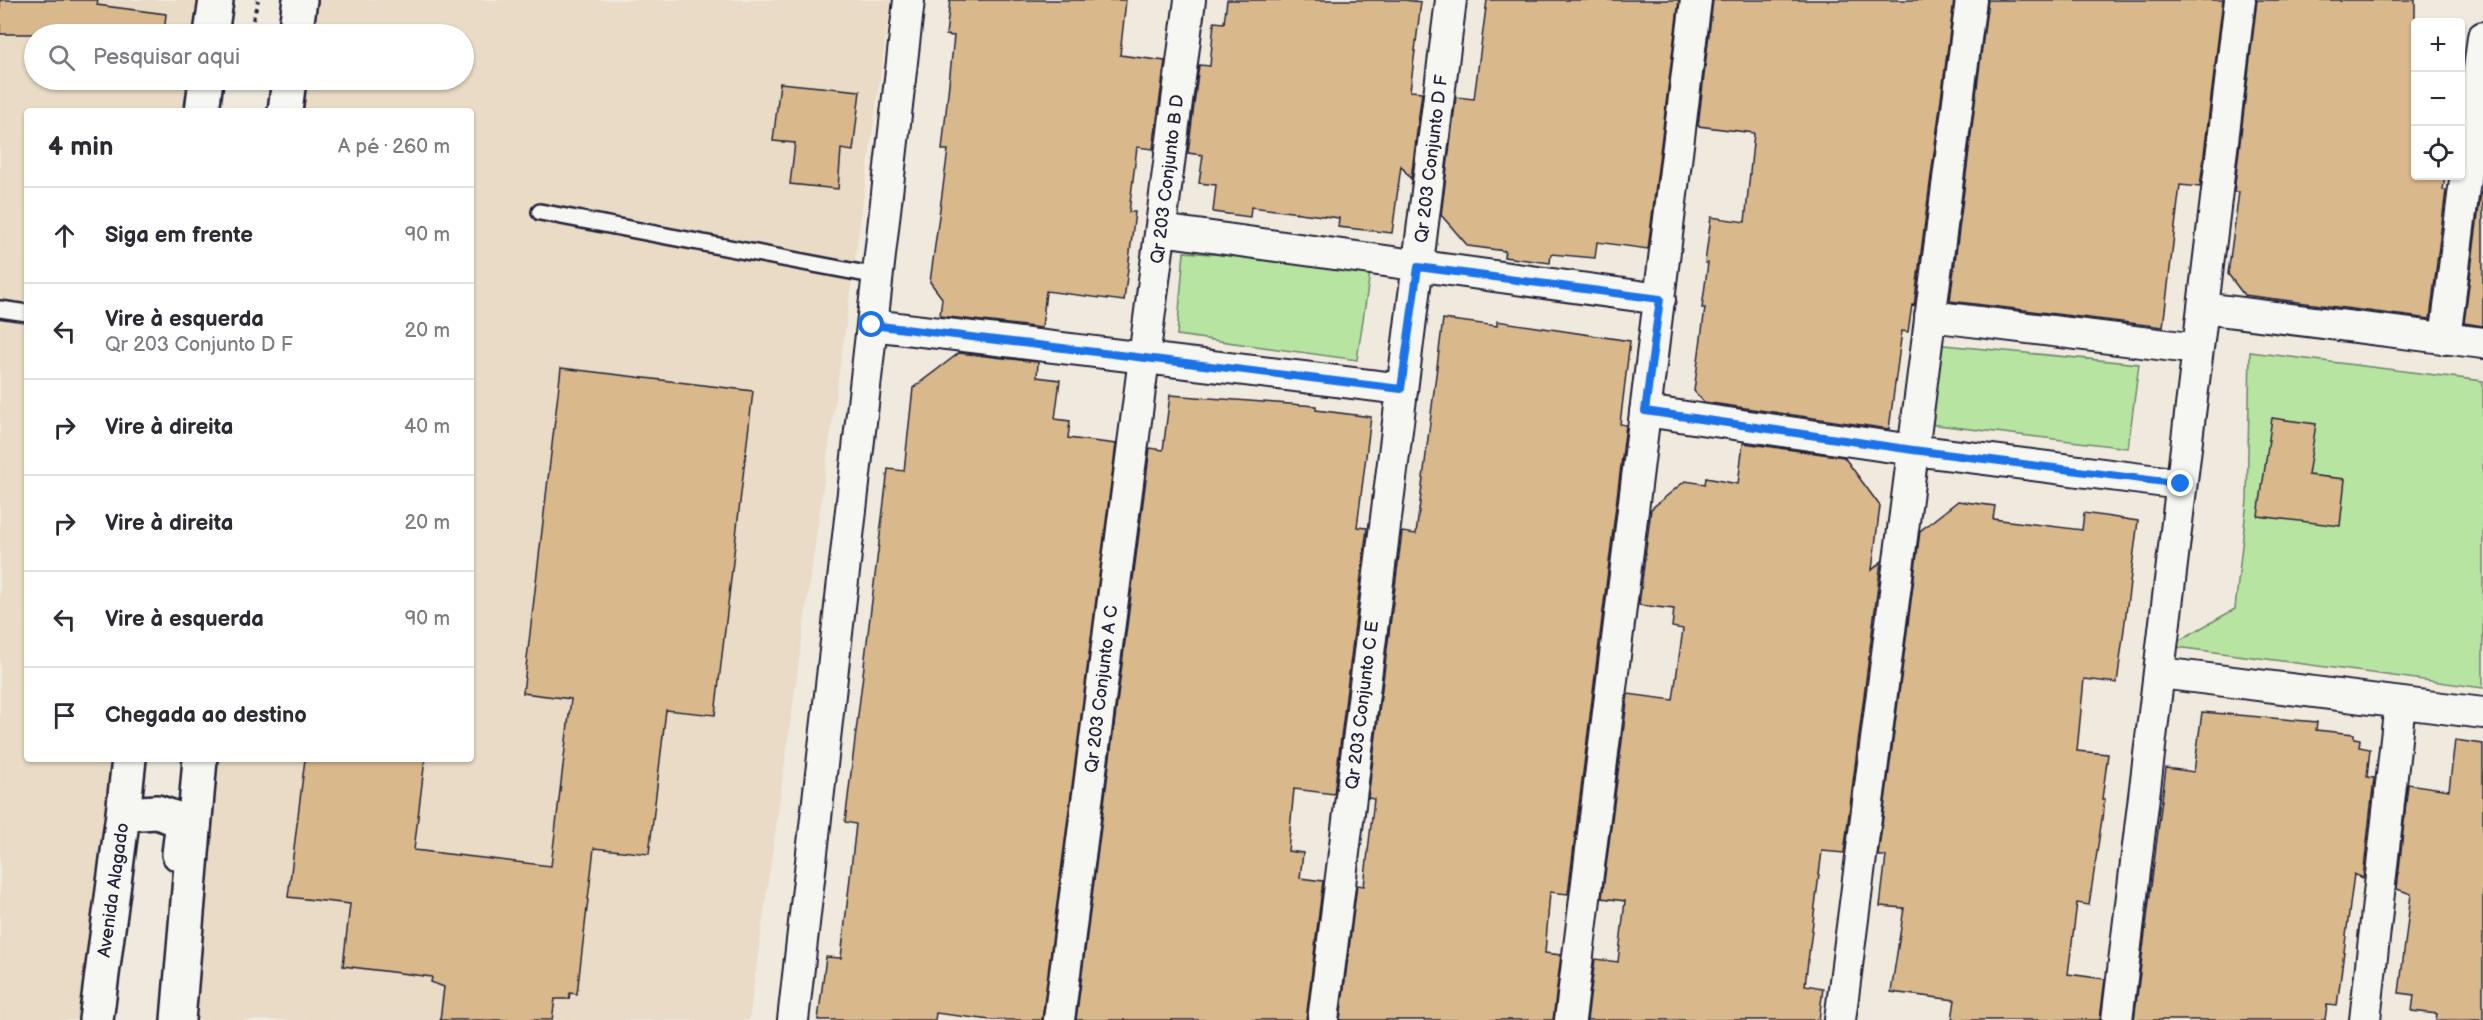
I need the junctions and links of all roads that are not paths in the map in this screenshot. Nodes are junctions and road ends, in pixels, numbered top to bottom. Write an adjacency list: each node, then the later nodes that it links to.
1 (216, 0): 9 (main road)
2 (300, 0): 10 (main road)
3 (909, 0): 19 (street)
4 (1190, 0): 17 (street, Qr 203 Conjunto B D)
5 (1451, 0): 18 (street, Qr 203 Conjunto D F)
6 (1696, 0): 20 (street)
7 (1971, 0): 24 (street)
8 (2240, 0): 21 (street)
9 (212, 24)
10 (296, 24)
11 (2483, 37): 26 (street)
12 (205, 90): 14 (main road)
13 (288, 90): 15 (main road)
14 (202, 108)
15 (285, 108)
16 (540, 212): 19 (lane)
17 (1161, 230): 18 (street); 29 (street, Qr 203 Conjunto B D)
18 (1418, 267): 20 (street); 30 (street, Qr 203 Conjunto D F)
19 (877, 276): 25 (street)
20 (1660, 299): 31 (street)
21 (2203, 308): 26 (street); 28 (street)
22 (0, 309): 23 (lane)
23 (24, 313)
24 (1930, 316): 28 (street); 32 (street)
25 (872, 325): 29 (street); 43 (street)
26 (2445, 339): 27 (street)
27 (2483, 343)
28 (2198, 349): 33 (street)
29 (1144, 357): 30 (street); 44 (street, Qr 203 Conjunto A C)
30 (1401, 389): 45 (street, Qr 203 Conjunto C E)
31 (1645, 411): 32 (street); 46 (street)
32 (1913, 450): 33 (street); 47 (street)
33 (2181, 484): 34 (street)
34 (2160, 673): 35 (street); 48 (street)
35 (2400, 703): 36 (street); 49 (street)
36 (2483, 713)
37 (129, 762): 39 (main road, Avenida Alagado)
38 (200, 762): 42 (main road)
39 (123, 814): 40 (main road, Avenida Alagado); 41 (main road)
40 (96, 1020)
41 (164, 1020)
42 (178, 1020)
43 (793, 1020)
44 (1059, 1020)
45 (1323, 1020)
46 (1570, 1020)
47 (1840, 1020)
48 (2117, 1020)
49 (2366, 1020)

